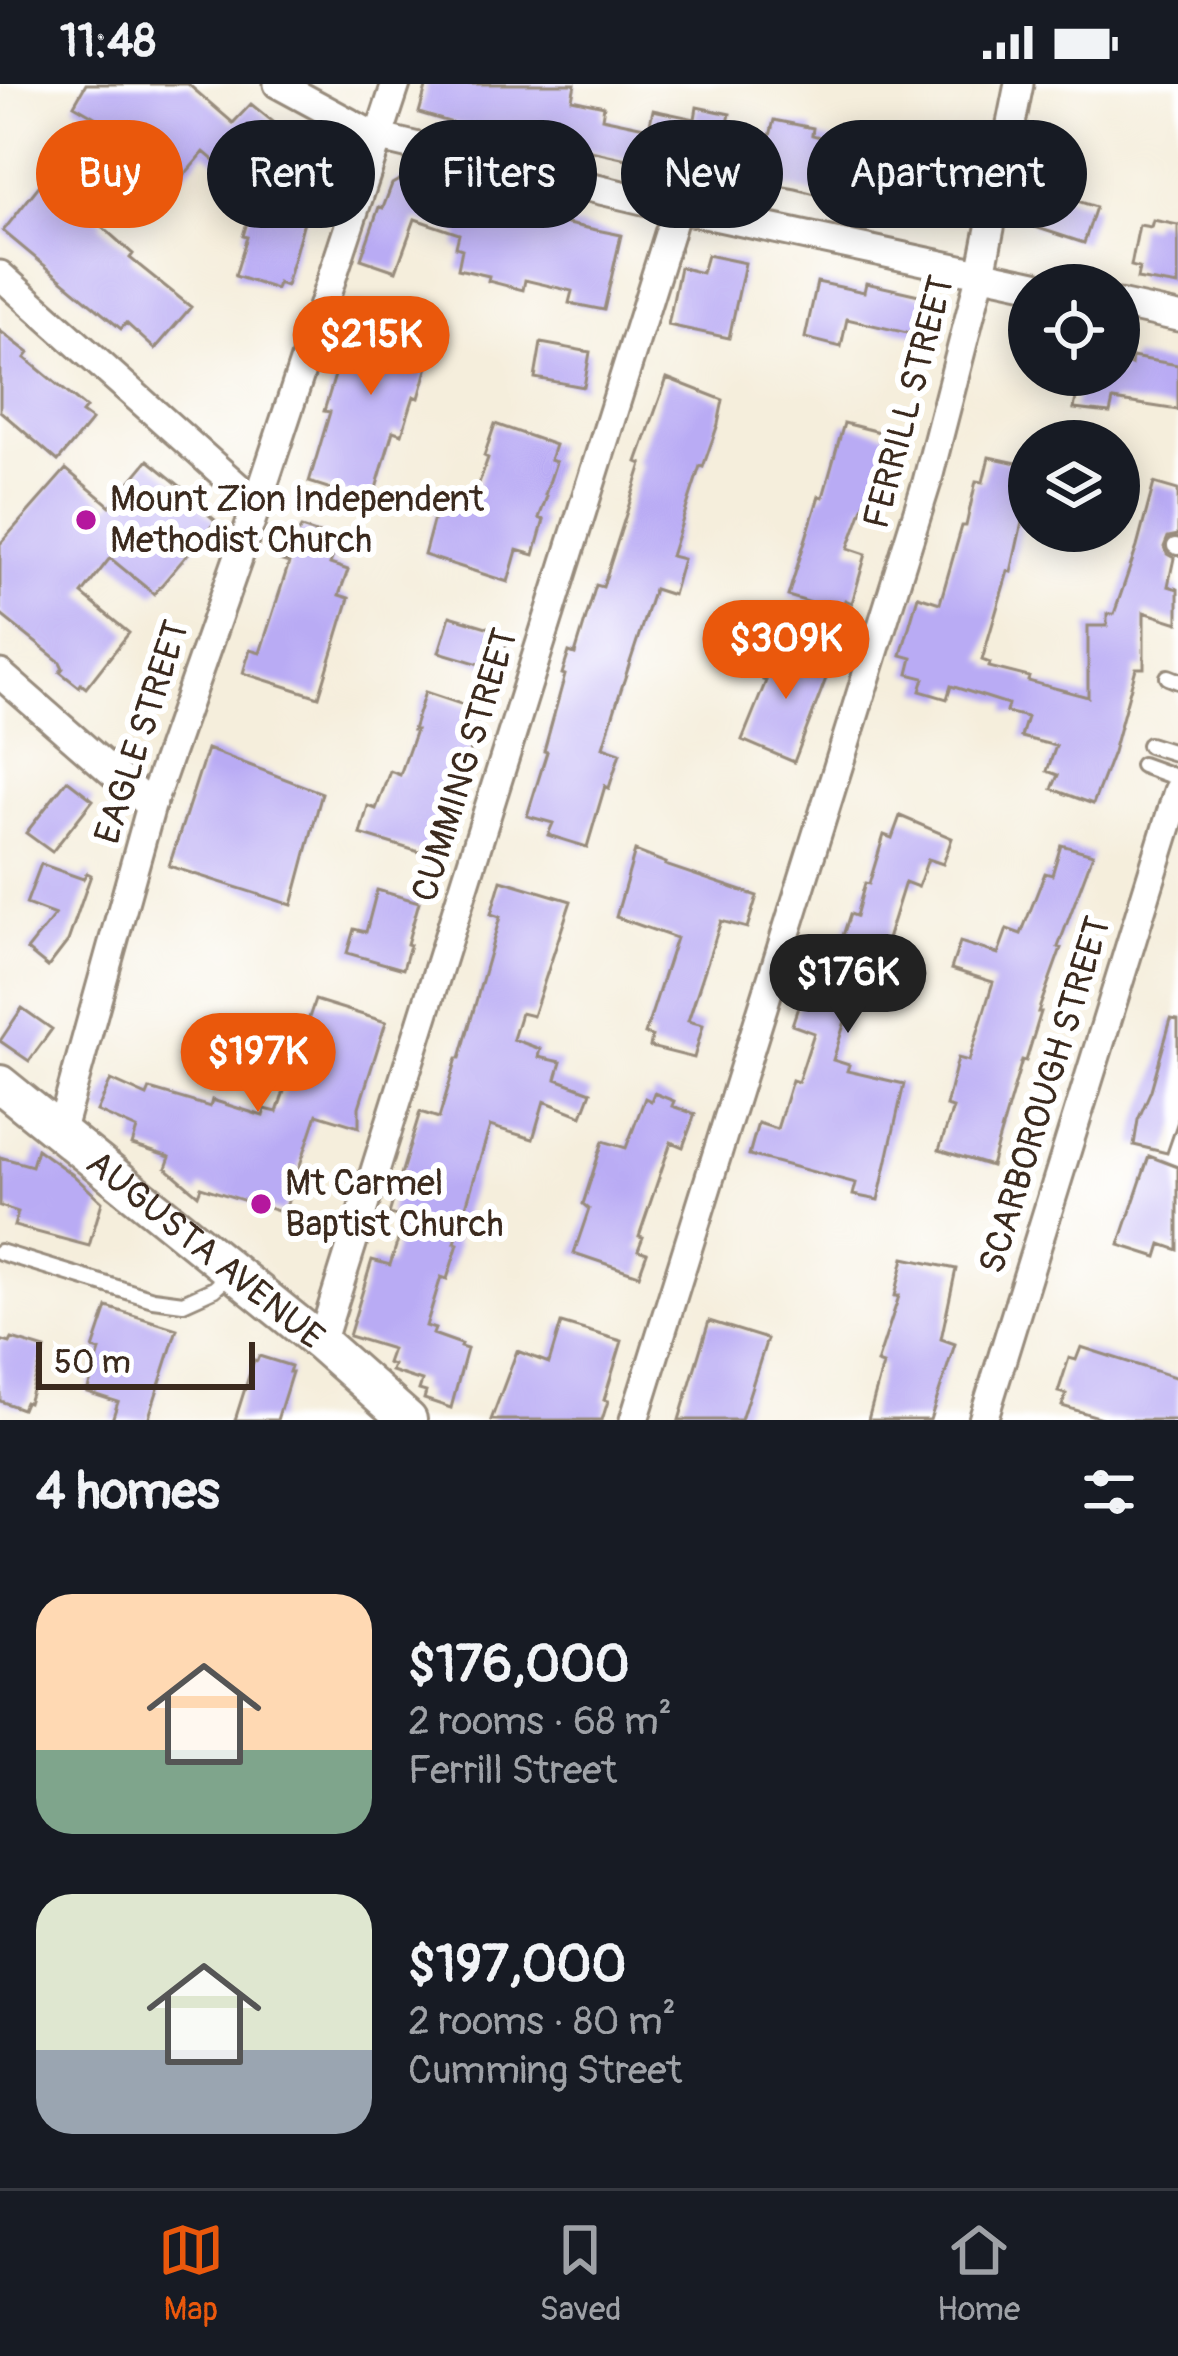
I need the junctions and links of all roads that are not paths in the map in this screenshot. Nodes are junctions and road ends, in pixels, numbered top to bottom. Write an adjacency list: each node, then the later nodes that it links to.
1 (278, 84): 4 (street)
2 (395, 84): 4 (street, EAGLE STREET)
3 (1019, 84): 8 (street, FERRILL STREET)
4 (376, 137): 5 (street); 13 (street, EAGLE STREET)
5 (621, 195)
6 (671, 228): 24 (street, CUMMING STREET)
7 (771, 228): 8 (street)
8 (981, 273): 10 (street); 26 (street, FERRILL STREET)
9 (0, 275): 13 (street)
10 (1008, 279)
11 (1140, 309): 12 (street)
12 (1178, 317)
13 (257, 504): 19 (street, EAGLE STREET)
14 (0, 674): 19 (street)
15 (1149, 745): 16 (lane)
16 (1178, 754)
17 (1142, 765): 18 (lane)
18 (1177, 793): 27 (street, SCARBOROUGH STREET)
19 (151, 806): 21 (street, EAGLE STREET)
20 (0, 1084): 21 (main road, AUGUSTA AVENUE)
21 (60, 1133): 23 (main road, AUGUSTA AVENUE)
22 (0, 1252): 23 (lane)
23 (232, 1272): 24 (main road, AUGUSTA AVENUE)
24 (320, 1343): 25 (main road, AUGUSTA AVENUE)
25 (408, 1420)
26 (634, 1420)
27 (983, 1420)

